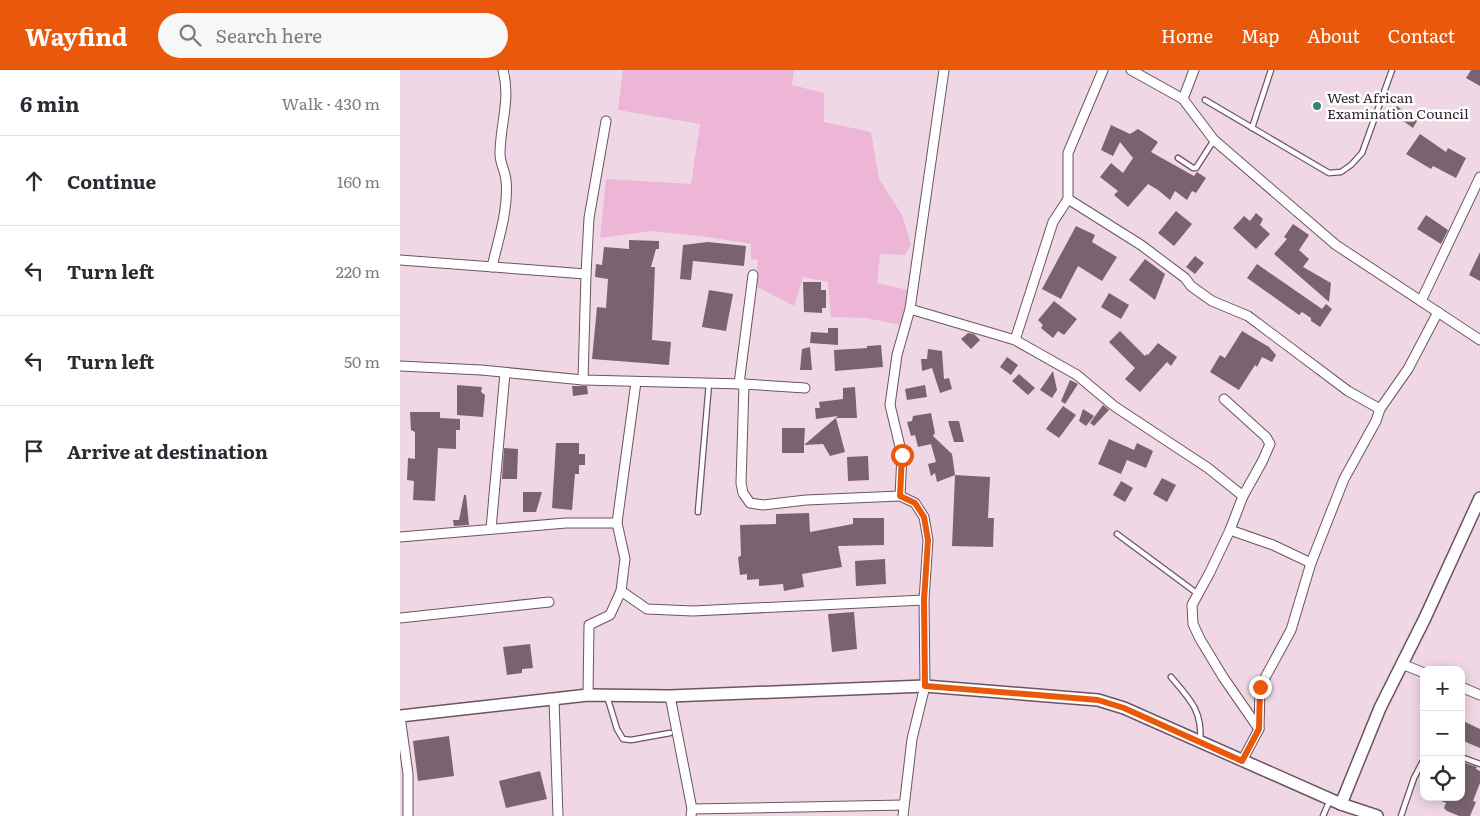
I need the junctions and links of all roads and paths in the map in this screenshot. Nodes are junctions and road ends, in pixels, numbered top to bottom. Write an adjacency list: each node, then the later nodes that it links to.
1 (503, 70): 17 (street)
2 (944, 70): 21 (street)
3 (1103, 70): 15 (street)
4 (1131, 70): 8 (street)
5 (1194, 70): 8 (street)
6 (1271, 70): 11 (lane)
7 (1392, 70): 11 (lane)
8 (1183, 99): 12 (street)
9 (1205, 100): 11 (lane)
10 (606, 121): 18 (street)
11 (1252, 128)
12 (1214, 140): 13 (lane); 20 (street)
13 (1178, 158)
14 (1480, 177): 20 (street)
15 (1068, 199): 23 (street); 33 (street)
16 (400, 260): 17 (street)
17 (492, 267): 18 (street)
18 (586, 274): 27 (street)
19 (753, 275): 30 (street)
20 (1421, 302): 22 (street)
21 (910, 309): 23 (street); 34 (street)
22 (1438, 312): 24 (street); 33 (street)
23 (1015, 340): 35 (street)
24 (1480, 340)
25 (400, 366): 26 (street)
26 (505, 372): 27 (street); 39 (street)
27 (583, 380): 28 (street)
28 (636, 382): 29 (street); 38 (street)
29 (708, 384): 30 (street); 37 (lane)
30 (741, 384): 31 (street); 34 (street)
31 (805, 388)
32 (1224, 399): 35 (street)
33 (1380, 409): 43 (street)
34 (900, 496): 46 (street)
35 (1243, 496): 40 (street)
36 (1480, 498): 49 (street)
37 (698, 512)
38 (617, 523): 39 (street); 44 (street)
39 (491, 529): 42 (street)
40 (1230, 530): 43 (street); 45 (street)
41 (1117, 534): 45 (lane)
42 (400, 537)
43 (1311, 563): 60 (street)
44 (622, 591): 46 (street); 55 (street)
45 (1198, 594): 60 (street)
46 (924, 600): 52 (street)
47 (550, 602): 48 (street)
48 (400, 618)
49 (1402, 664): 50 (street); 68 (street)
50 (1420, 671)
51 (1171, 677): 62 (lane)
52 (925, 686): 57 (street); 62 (street); 69 (street)
53 (1465, 689): 54 (street)
54 (1479, 694)
55 (588, 695): 56 (street); 58 (street)
56 (606, 695): 57 (street); 61 (lane)
57 (670, 696): 70 (street)
58 (554, 699): 59 (street); 73 (street)
59 (400, 716): 72 (street)
60 (1259, 729): 64 (street)
61 (670, 732)
62 (1200, 742): 64 (street)
63 (1465, 758): 65 (lane)
64 (1242, 761): 67 (street)
65 (1480, 764)
66 (1420, 767): 77 (lane)
67 (1330, 800): 68 (street); 75 (lane)
68 (1341, 804): 76 (street)
69 (904, 805): 71 (street); 74 (street)
70 (691, 812): 71 (street)
71 (792, 812)
72 (408, 816)
73 (558, 816)
74 (903, 816)
75 (1323, 816)
76 (1375, 816)
77 (1400, 816)

